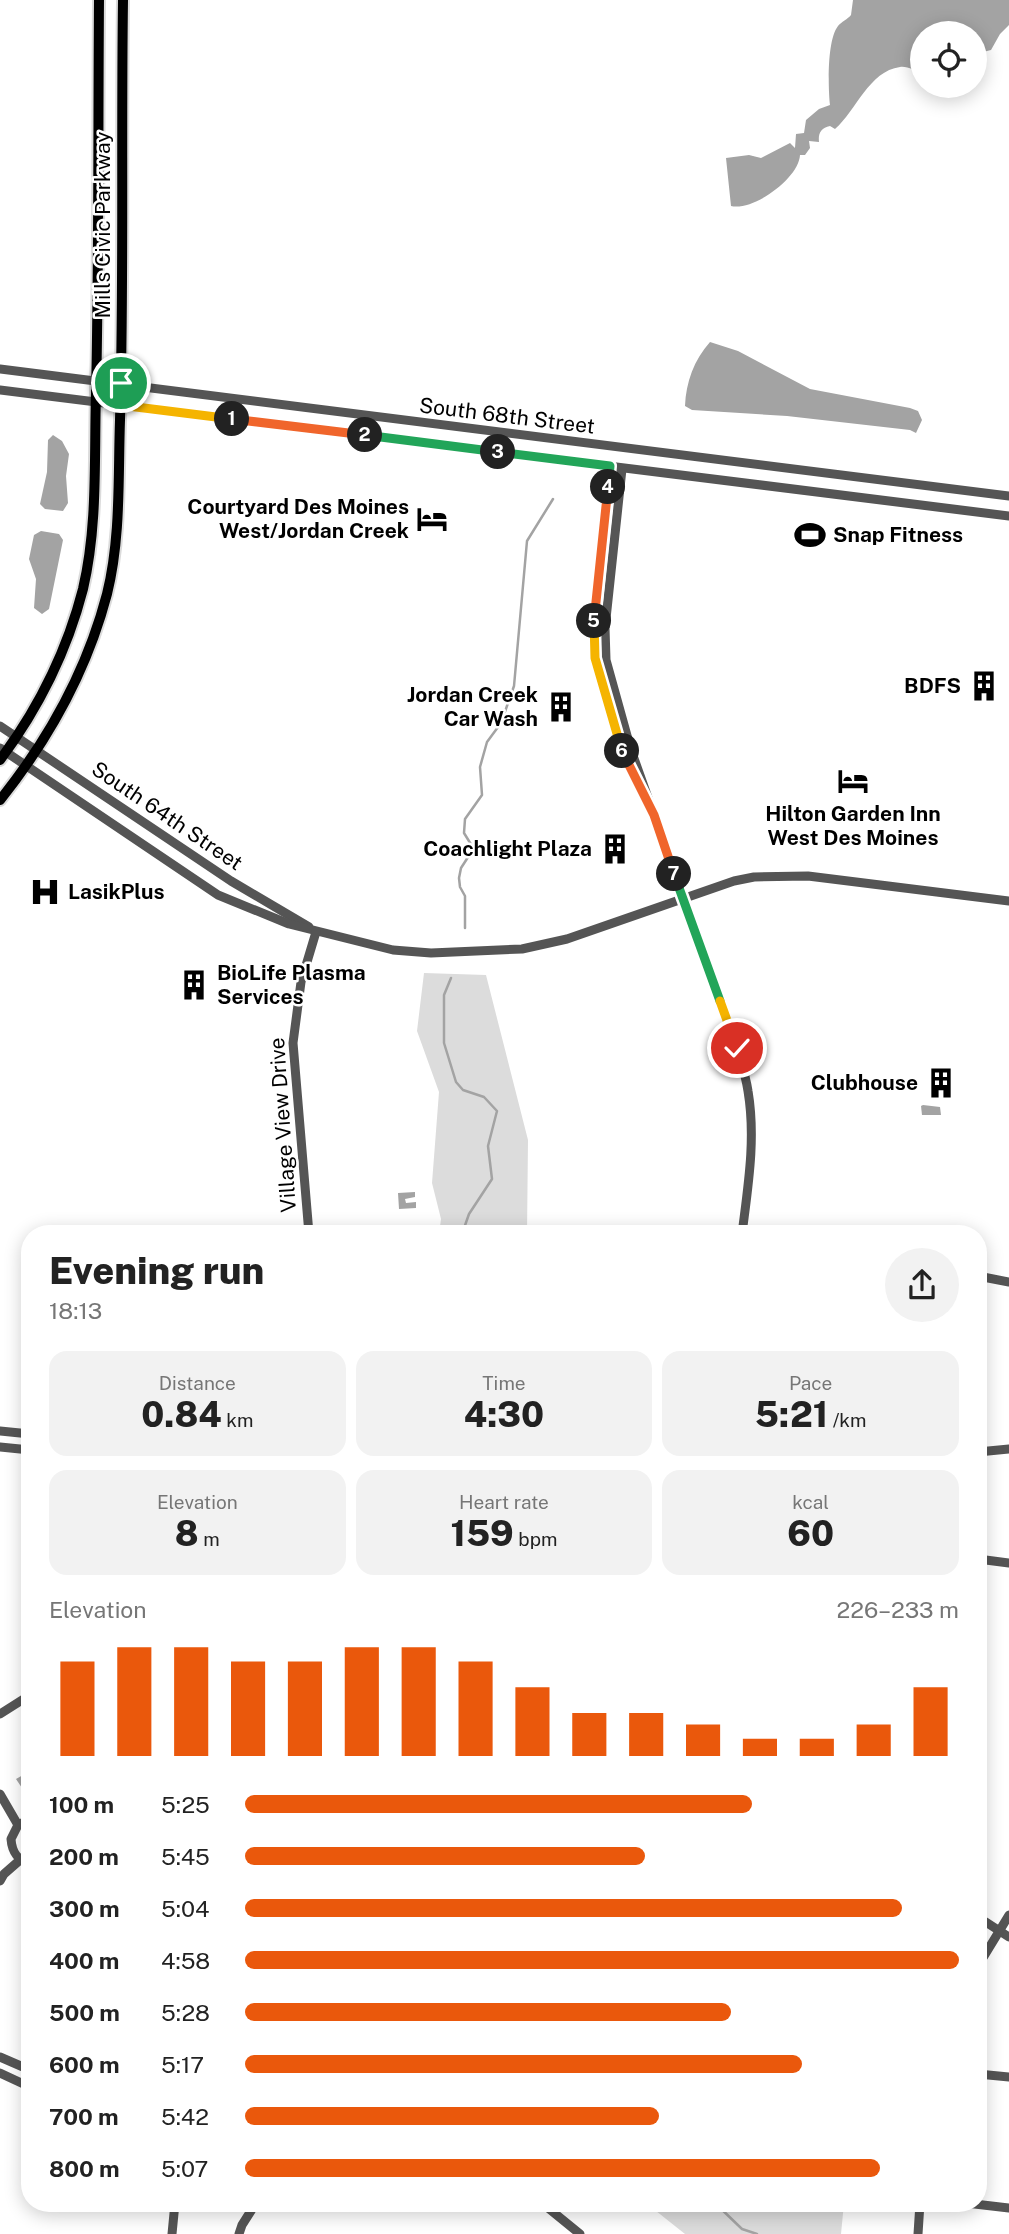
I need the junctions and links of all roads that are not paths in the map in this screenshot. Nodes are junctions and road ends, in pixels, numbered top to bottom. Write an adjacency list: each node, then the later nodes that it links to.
1 (99, 0): 4 (main road, Mills Civic Parkway)
2 (122, 0): 5 (main road, Mills Civic Parkway)
3 (0, 369): 4 (street, South 68th Street)
4 (96, 381): 5 (street, South 68th Street); 7 (main road, Mills Civic Parkway)
5 (121, 383): 8 (main road, Mills Civic Parkway); 11 (street, South 68th Street)
6 (0, 390): 7 (street, South 68th Street)
7 (96, 403): 8 (street, South 68th Street); 14 (main road, Mills Civic Parkway)
8 (120, 405): 9 (street, South 68th Street); 15 (main road, Mills Civic Parkway)
9 (610, 466): 10 (street, South 68th Street); 19 (street)
10 (622, 469): 12 (street, South 68th Street); 19 (street)
11 (1009, 496)
12 (1009, 516)
13 (0, 726): 14 (street, South 64th Street)
14 (16, 737): 15 (street, South 64th Street); 16 (main road, Mills Civic Parkway)
15 (36, 750): 17 (main road, Mills Civic Parkway); 22 (street, South 64th Street)
16 (2, 753): 17 (street, South 64th Street)
17 (26, 766): 18 (main road, Mills Civic Parkway); 22 (street, South 64th Street)
18 (0, 800)
19 (654, 815): 20 (street)
20 (683, 898): 21 (street, South 64th Street); 22 (street, South 64th Street); 24 (street)
21 (1009, 901)
22 (316, 932): 23 (street, Village View Drive)
23 (308, 1225)
24 (743, 1225)
25 (987, 1278): 26 (street)
26 (1009, 1282)
27 (0, 1431): 28 (street)
28 (21, 1433)
29 (0, 1447): 30 (street)
30 (21, 1449)
31 (1009, 1449): 32 (street)
32 (987, 1451)
33 (987, 1560): 34 (street)
34 (1009, 1563)
35 (21, 1701): 36 (street)
36 (0, 1714)
37 (0, 1794): 39 (street)
38 (21, 1824): 39 (street)
39 (18, 1825): 40 (street)
40 (21, 1857)
41 (21, 1864): 42 (street)
42 (0, 1881)
43 (1009, 1915): 45 (street)
44 (987, 1923): 45 (street)
45 (999, 1931): 46 (street); 47 (street)
46 (1009, 1937)
47 (987, 1951)
48 (0, 2057): 49 (street)
49 (21, 2066)
50 (0, 2073): 53 (street)
51 (987, 2075): 52 (street)
52 (1009, 2077)
53 (21, 2083)
54 (987, 2205): 55 (street)
55 (1009, 2208)
56 (174, 2212): 61 (street)
57 (250, 2212): 62 (street)
58 (552, 2212): 60 (street)
59 (919, 2212): 63 (street)
60 (573, 2232)
61 (172, 2234)
62 (239, 2234)
63 (918, 2234)

